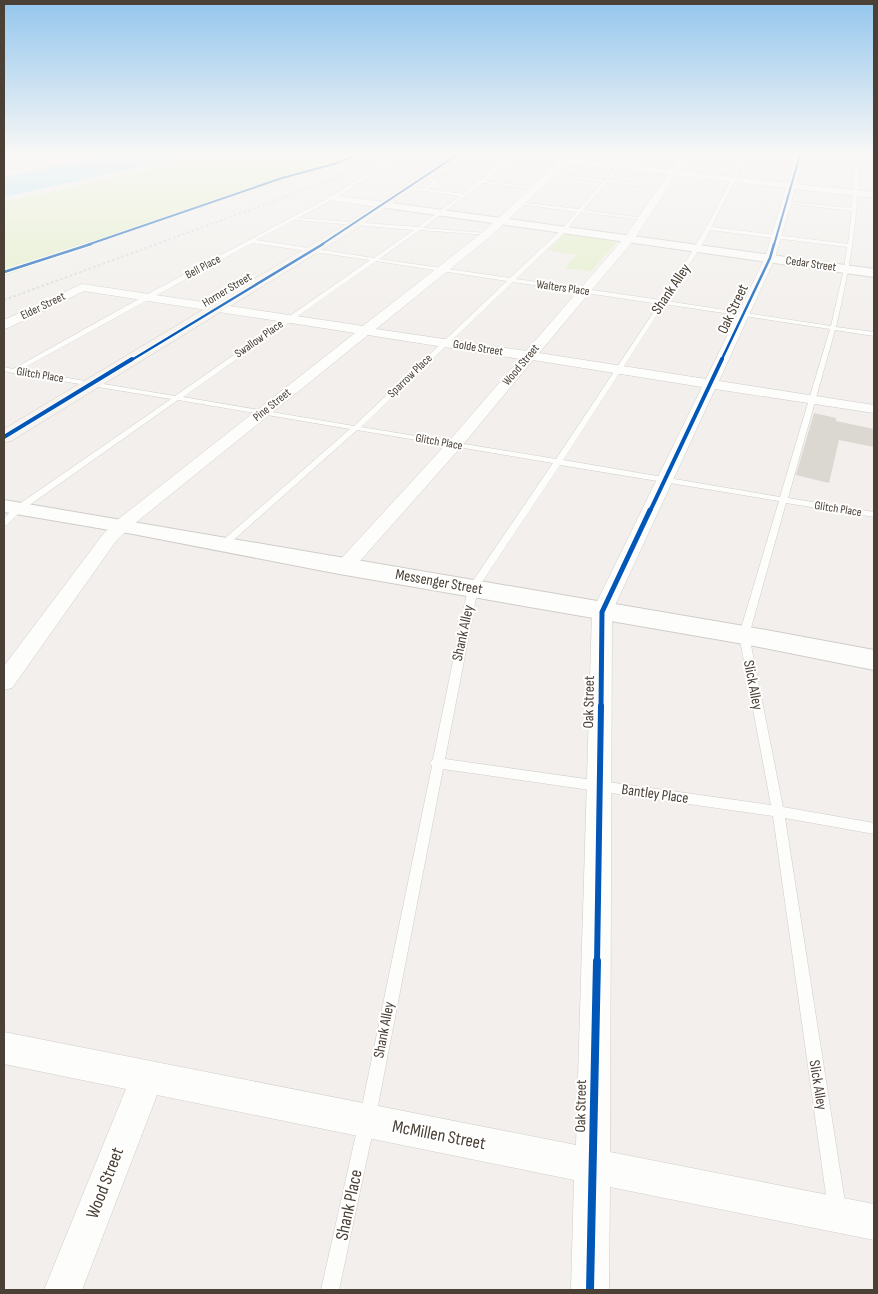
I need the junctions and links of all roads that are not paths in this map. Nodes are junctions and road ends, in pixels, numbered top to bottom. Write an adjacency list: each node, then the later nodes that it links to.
1 (299, 215): 12 (lane, Bell Place)
2 (369, 215): 15 (main road, Horner Street)
3 (438, 215): 17 (lane, Swallow Place)
4 (457, 215): 14 (street, Cedar Street)
5 (508, 215): 14 (street, Pine Street)
6 (576, 215): 18 (lane, Sparrow Place)
7 (614, 215): 13 (lane)
8 (644, 215): 13 (street, Wood Street)
9 (715, 215): 16 (lane, Shank Alley)
10 (783, 215): 20 (street, Oak Street)
11 (853, 215): 23 (lane, Slick Alley)
12 (294, 218): 15 (lane); 22 (lane, Bell Place)
13 (642, 219): 21 (street, Wood Street)
14 (502, 222): 18 (street, Cedar Street); 19 (street, Pine Street)
15 (355, 224): 17 (lane); 25 (main road, Horner Street)
16 (709, 228): 20 (lane); 24 (lane, Shank Alley)
17 (418, 229): 19 (lane); 27 (lane, Swallow Place)
18 (564, 230): 21 (street, Cedar Street); 31 (lane, Sparrow Place)
19 (487, 234): 29 (street, Pine Street)
20 (776, 236): 23 (lane); 26 (street, Oak Street)
21 (628, 239): 24 (street, Cedar Street); 33 (street, Wood Street)
22 (251, 241): 25 (lane, Walters Place); 34 (lane, Bell Place)
23 (850, 246): 28 (lane, Slick Alley)
24 (698, 248): 26 (street, Cedar Street); 35 (lane, Shank Alley)
25 (312, 250): 27 (lane, Walters Place); 36 (main road, Horner Street)
26 (770, 258): 28 (street, Cedar Street); 37 (street, Oak Street)
27 (373, 260): 29 (lane, Walters Place); 38 (lane, Swallow Place)
28 (847, 269): 30 (street, Cedar Street); 40 (lane, Slick Alley)
29 (443, 270): 31 (lane, Walters Place); 41 (street, Pine Street)
30 (874, 273)
31 (511, 280): 33 (lane, Walters Place); 43 (lane, Sparrow Place)
32 (82, 287): 34 (street, Golde Street); 39 (street, Elder Street)
33 (584, 291): 35 (lane, Walters Place); 44 (street, Wood Street)
34 (146, 296): 36 (street, Golde Street); 47 (lane, Bell Place)
35 (662, 302): 37 (lane, Walters Place); 46 (lane, Shank Alley)
36 (217, 308): 38 (street, Golde Street); 49 (main road, Horner Street)
37 (744, 315): 40 (lane, Walters Place); 50 (street, Oak Street)
38 (289, 318): 41 (street, Golde Street); 51 (lane, Swallow Place)
39 (4, 325)
40 (833, 328): 42 (lane, Walters Place); 52 (lane, Slick Alley)
41 (366, 330): 43 (street, Golde Street); 54 (street, Pine Street)
42 (874, 334)
43 (444, 343): 44 (street, Golde Street); 55 (lane, Sparrow Place)
44 (529, 356): 46 (street, Golde Street); 57 (street, Wood Street)
45 (4, 369): 47 (lane, Glitch Place)
46 (618, 369): 50 (street, Golde Street); 58 (lane, Shank Alley)
47 (13, 371): 48 (lane, Bell Place); 49 (lane, Glitch Place)
48 (4, 376)
49 (91, 384): 51 (lane, Glitch Place); 56 (main road, Horner Street)
50 (712, 384): 52 (street, Golde Street); 59 (street, Oak Street)
51 (176, 398): 54 (lane, Glitch Place); 61 (lane, Swallow Place)
52 (812, 399): 53 (street, Golde Street); 60 (lane, Slick Alley)
53 (874, 409)
54 (263, 412): 55 (lane, Glitch Place); 63 (street, Pine Street)
55 (356, 428): 57 (lane, Glitch Place); 64 (lane, Sparrow Place)
56 (4, 436)
57 (455, 444): 58 (lane, Glitch Place); 65 (street, Wood Street)
58 (558, 462): 59 (lane, Glitch Place); 66 (lane, Shank Alley)
59 (666, 480): 60 (lane, Glitch Place); 67 (street, Oak Street)
60 (784, 500): 62 (lane, Glitch Place); 68 (lane, Slick Alley)
61 (8, 513): 63 (street, Messenger Street)
62 (874, 515)
63 (122, 525): 64 (street, Messenger Street); 70 (street, Pine Street)
64 (225, 544): 65 (street, Messenger Street)
65 (345, 566): 66 (street, Messenger Street)
66 (473, 588): 67 (street, Messenger Street); 71 (lane, Shank Alley)
67 (602, 612): 68 (street, Messenger Street); 72 (street, Oak Street)
68 (744, 635): 69 (street, Messenger Street); 73 (lane, Slick Alley)
69 (874, 660)
70 (4, 682)
71 (436, 763): 72 (lane, Bantley Place); 77 (lane, Shank Alley)
72 (600, 787): 73 (lane, Bantley Place); 78 (street, Oak Street)
73 (778, 811): 74 (lane, Bantley Place); 79 (lane, Slick Alley)
74 (874, 828)
75 (4, 1048): 76 (street, McMillen Street)
76 (147, 1076): 77 (street, McMillen Street); 81 (street, Wood Street)
77 (367, 1121): 78 (street, McMillen Street); 82 (lane, Shank Place)
78 (592, 1166): 79 (street, McMillen Street); 83 (street, Oak Street)
79 (838, 1215): 80 (street, McMillen Street)
80 (874, 1222)
81 (64, 1290)
82 (330, 1290)
83 (590, 1290)

